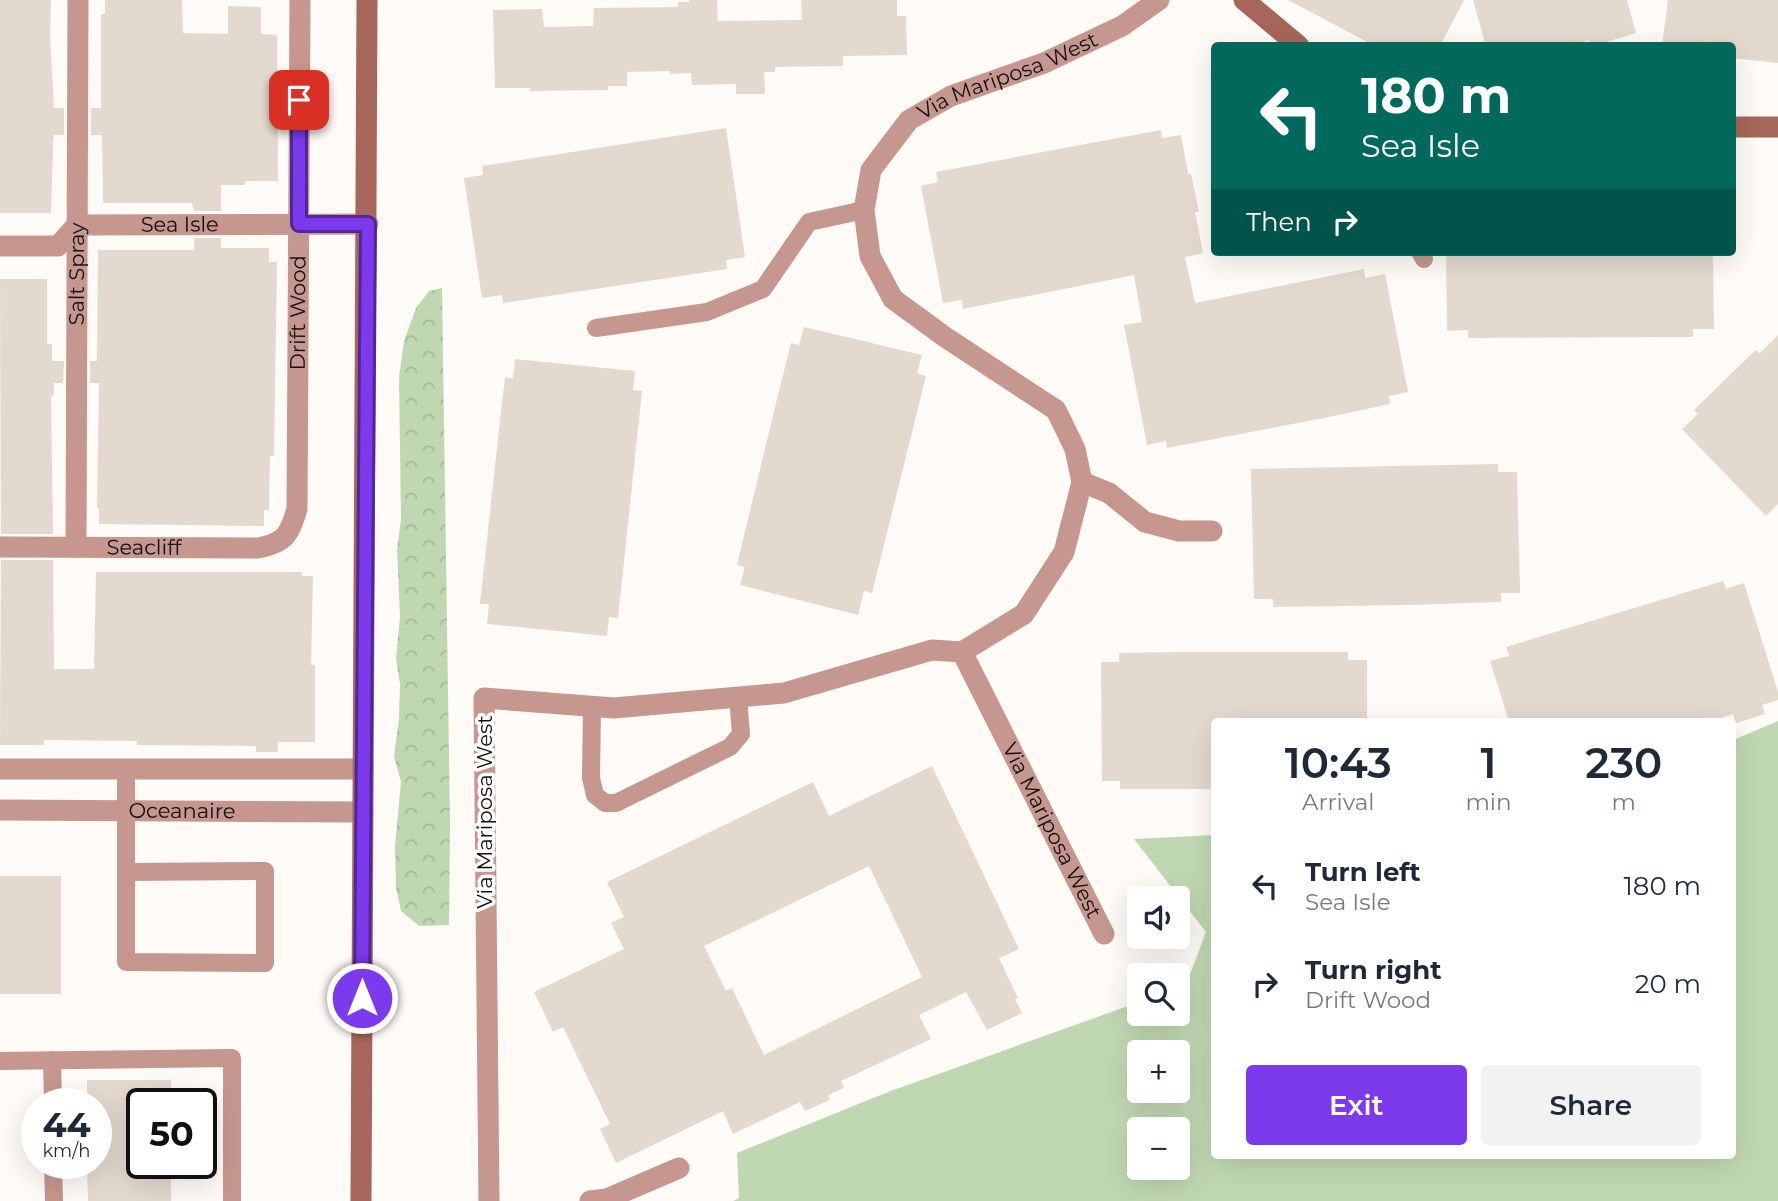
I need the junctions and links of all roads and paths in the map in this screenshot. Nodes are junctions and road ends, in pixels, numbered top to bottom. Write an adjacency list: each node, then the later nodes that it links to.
1 (78, 0): 12 (street, Salt Spray)
2 (300, 0): 10 (street, Drift Wood)
3 (367, 0): 11 (main road)
4 (1159, 0): 9 (street, Via Mariposa West)
5 (1244, 0): 6 (main road)
6 (1294, 42)
7 (1736, 127): 8 (main road)
8 (1778, 127)
9 (864, 210): 14 (lane); 15 (street, Via Mariposa West)
10 (299, 224): 11 (street, Sea Isle); 12 (street, Sea Isle); 17 (street, Drift Wood)
11 (368, 224): 25 (main road)
12 (78, 225): 13 (street); 19 (street, Salt Spray)
13 (0, 246)
14 (596, 328)
15 (1082, 482): 16 (street); 20 (street, Via Mariposa West)
16 (1212, 531)
17 (285, 539): 19 (street, Seacliff)
18 (0, 547): 19 (street, Seacliff)
19 (76, 547)
20 (962, 652): 21 (street, Via Mariposa West); 30 (street, Via Mariposa West)
21 (738, 697): 22 (street, Via Mariposa West); 22 (lane)
22 (592, 706): 39 (street, Via Mariposa West)
23 (0, 769): 24 (street, Oceanaire)
24 (125, 769): 25 (street, Oceanaire); 27 (lane)
25 (363, 769): 28 (main road)
26 (0, 810): 27 (street, Oceanaire)
27 (125, 811): 28 (street, Oceanaire); 29 (lane)
28 (363, 812): 38 (main road)
29 (126, 872): 29 (lane)
30 (1104, 934)
31 (52, 1060): 32 (lane); 33 (lane); 37 (lane)
32 (0, 1061)
33 (53, 1088)
34 (679, 1168): 40 (street)
35 (53, 1179): 36 (lane)
36 (54, 1201)
37 (232, 1201)
38 (361, 1201)
39 (489, 1201)
40 (590, 1201)

